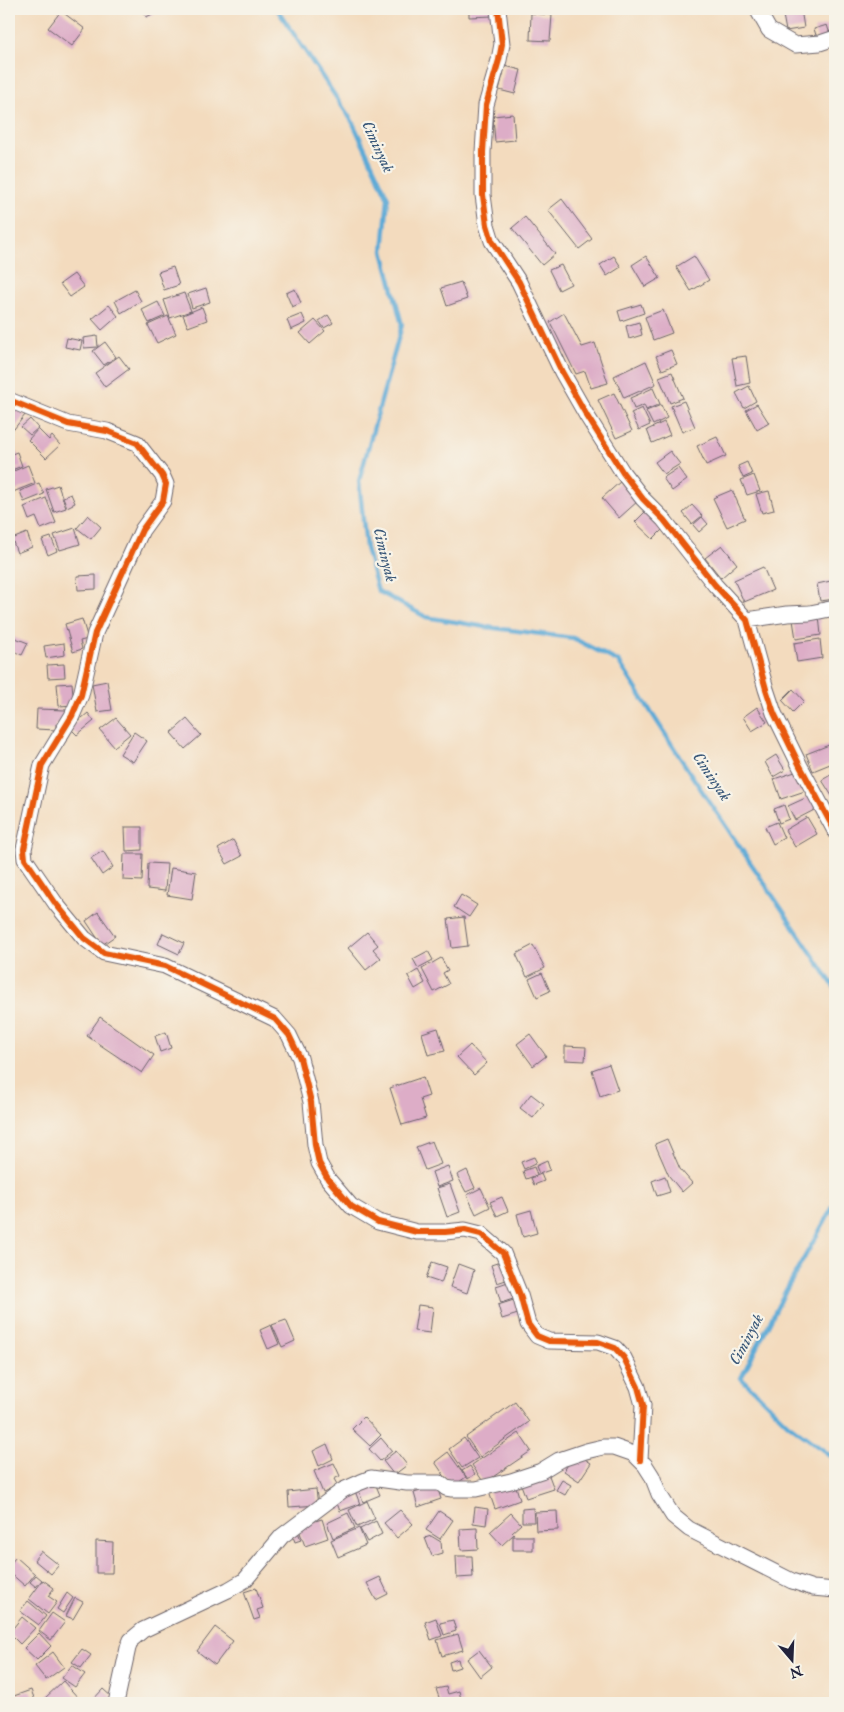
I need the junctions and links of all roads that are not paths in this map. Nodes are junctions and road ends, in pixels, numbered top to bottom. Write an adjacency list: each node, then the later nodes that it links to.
1 (498, 9): 6 (street)
2 (757, 9): 3 (street)
3 (835, 38)
4 (9, 400): 8 (street)
5 (835, 608): 6 (street)
6 (747, 620): 7 (street)
7 (835, 830)
8 (640, 1460): 9 (street); 10 (street)
9 (835, 1590)
10 (116, 1703)

